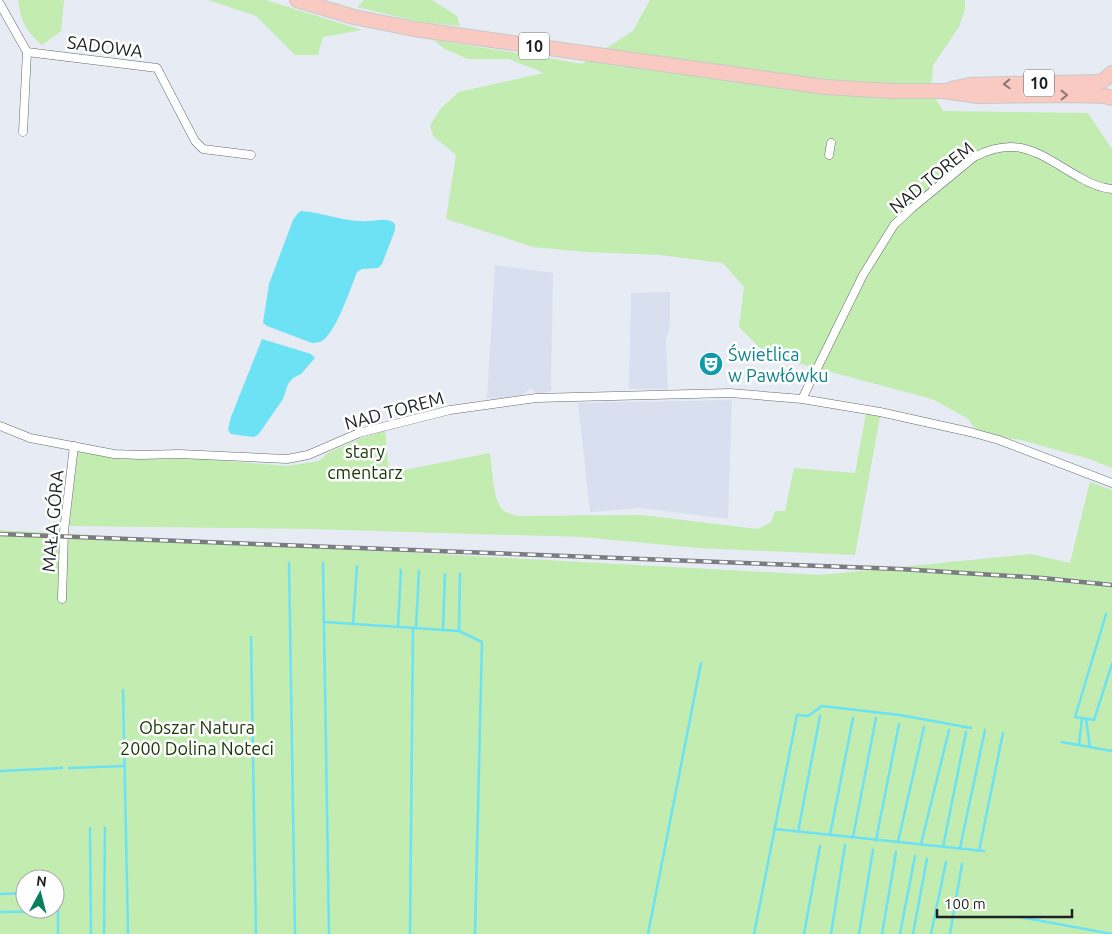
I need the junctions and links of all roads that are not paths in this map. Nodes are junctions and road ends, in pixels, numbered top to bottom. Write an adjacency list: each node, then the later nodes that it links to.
1 (297, 0): 5 (highway, 10)
2 (0, 4): 3 (street)
3 (27, 52): 7 (street); 9 (street, SADOWA)
4 (1110, 76): 5 (highway, 10, one-way to 5); 6 (highway, 10)
5 (943, 91): 6 (highway, 10, one-way to 6)
6 (1112, 97)
7 (23, 132)
8 (831, 143): 10 (street)
9 (251, 155)
10 (829, 155)
11 (1112, 189): 12 (street, NAD TOREM)
12 (802, 399): 14 (street, NAD TOREM); 15 (street, NAD TOREM)
13 (0, 426): 14 (street, NAD TOREM)
14 (74, 446): 16 (street, MAŁA GÓRA)
15 (1112, 483)
16 (62, 599)

